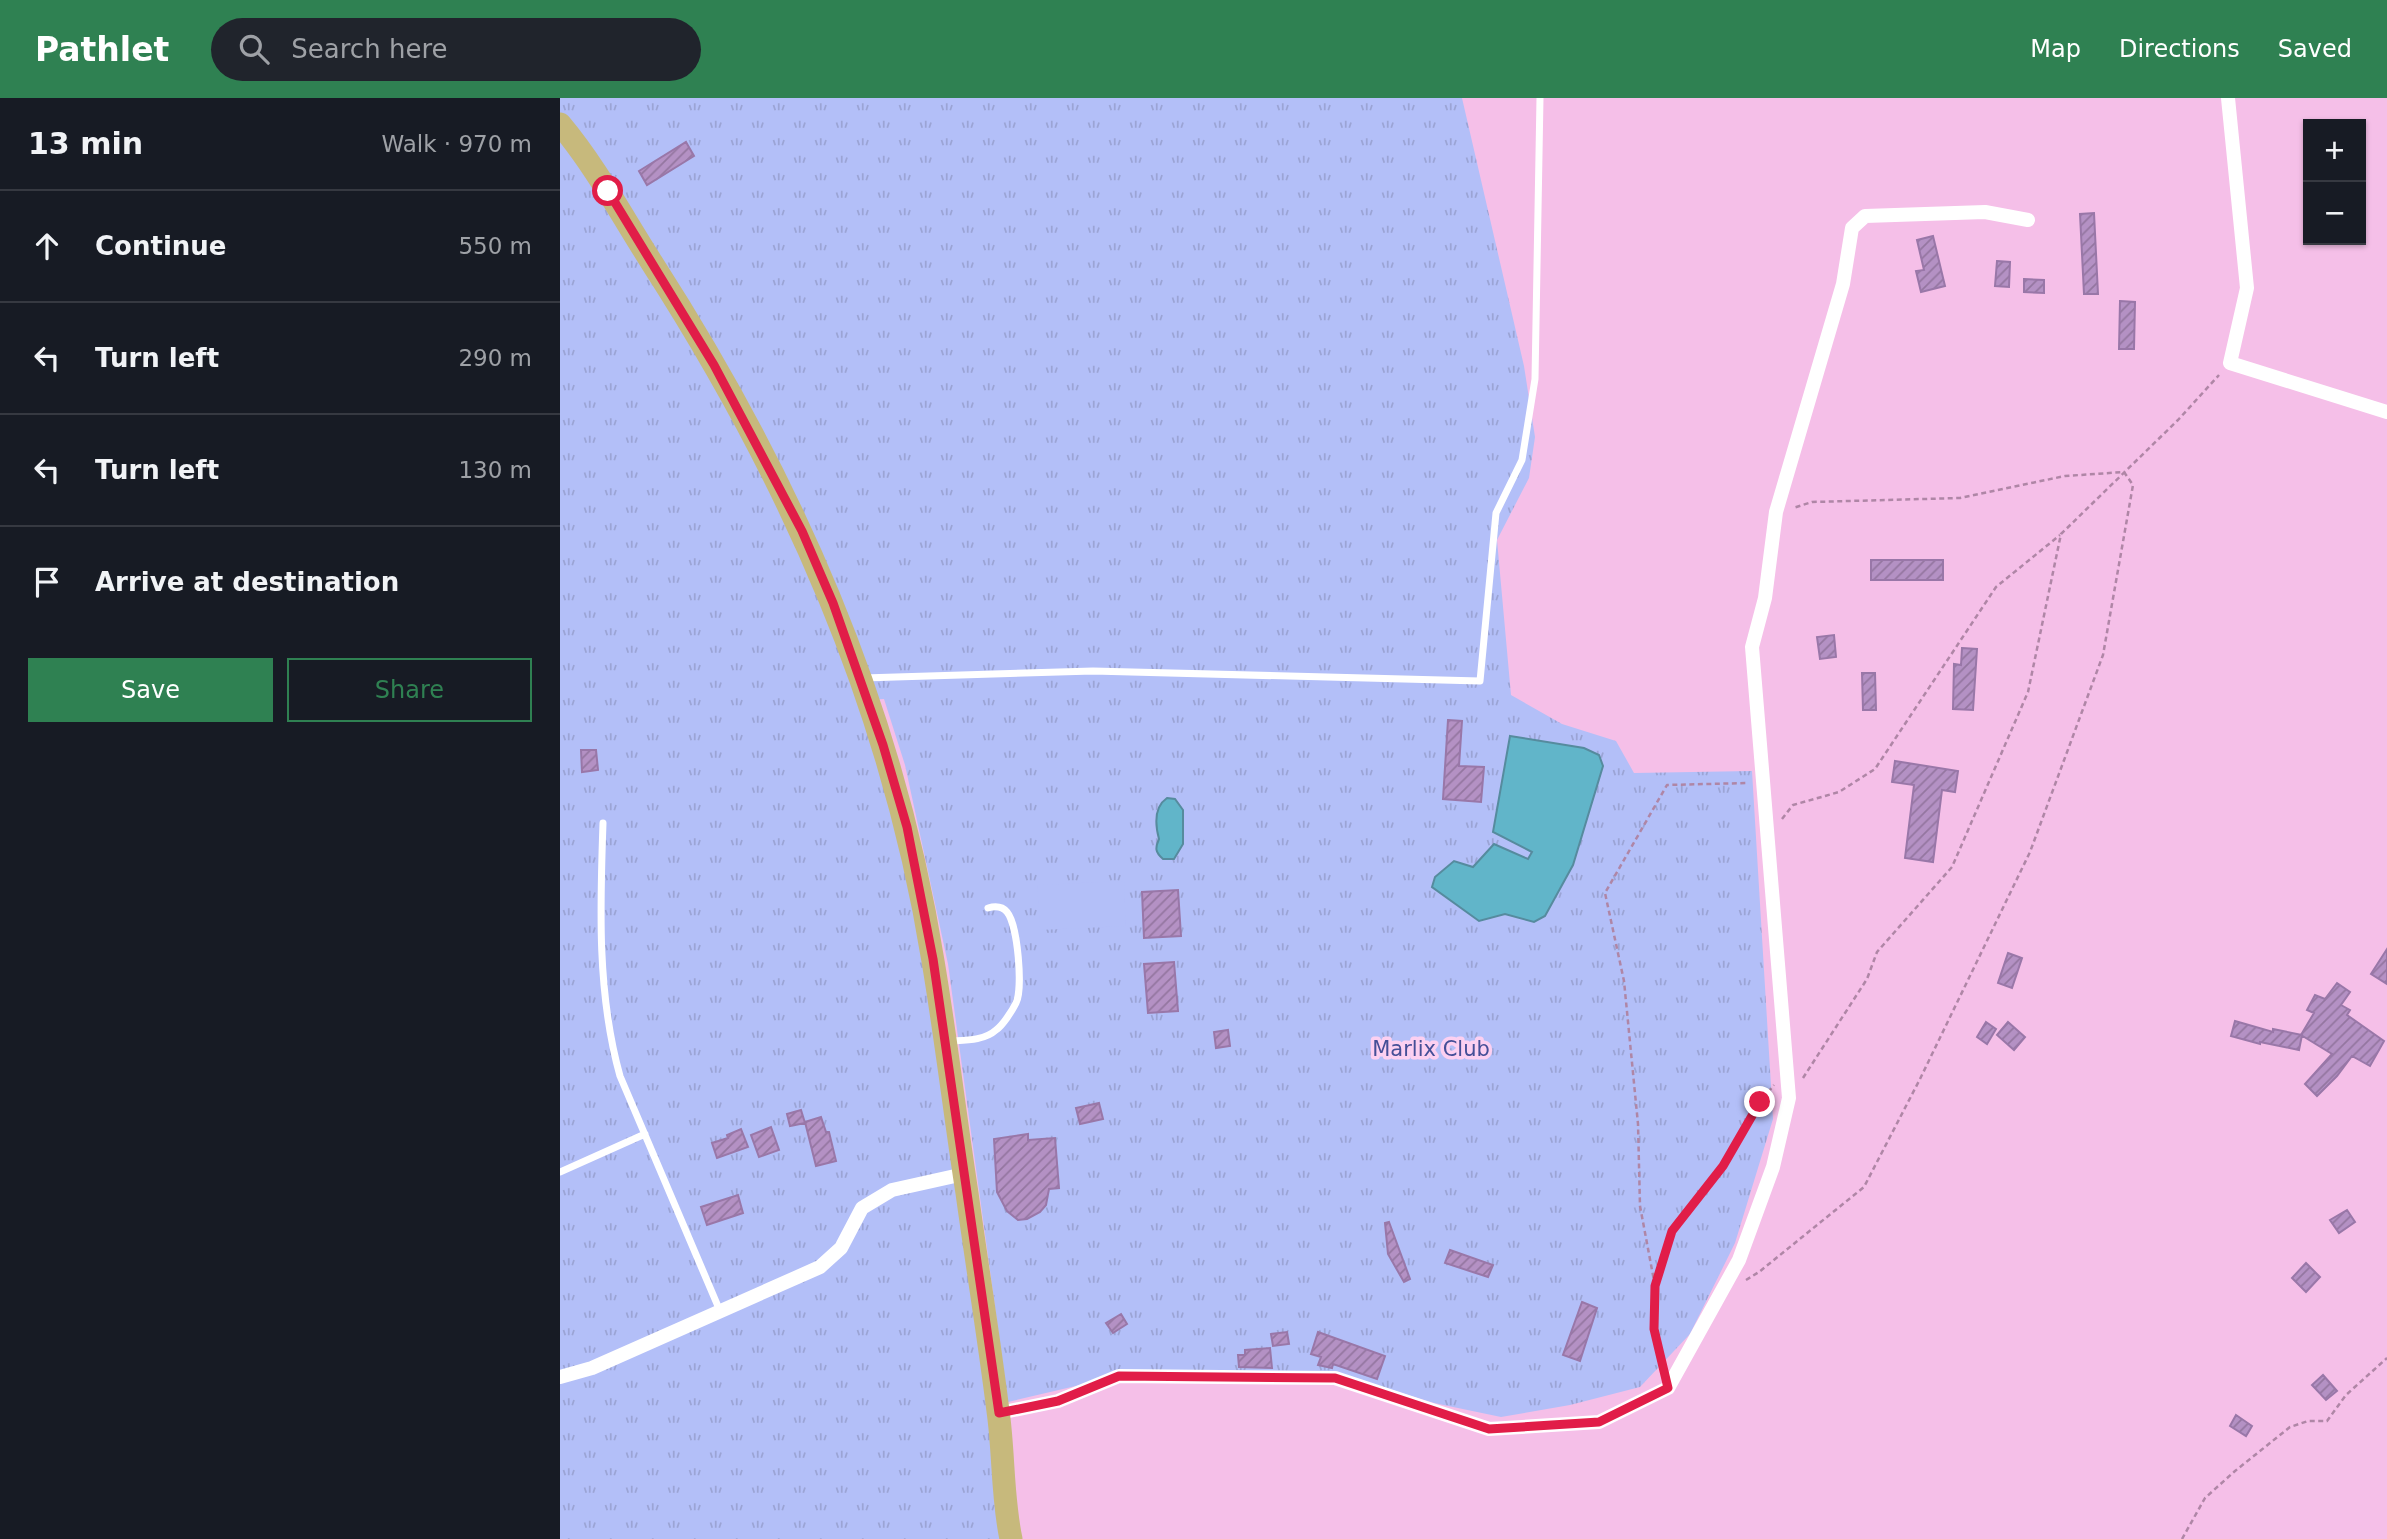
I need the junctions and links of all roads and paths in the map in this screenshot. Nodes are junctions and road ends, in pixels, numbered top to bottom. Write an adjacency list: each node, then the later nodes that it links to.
1 (1541, 98): 10 (lane)
2 (2228, 98): 5 (street)
3 (560, 124): 10 (main road)
4 (2028, 220): 8 (street)
5 (2230, 363): 6 (street); 7 (path)
6 (2387, 412)
7 (2124, 472): 8 (path); 9 (path); 22 (path)
8 (1776, 512): 11 (street)
9 (2061, 534): 13 (path); 17 (path)
10 (860, 678): 15 (main road)
11 (1762, 782): 13 (street); 21 (path)
12 (603, 823): 18 (lane)
13 (1766, 838): 16 (street)
14 (988, 908): 15 (lane)
15 (945, 1042): 20 (main road)
16 (1787, 1069): 17 (street); 21 (path)
17 (1789, 1098): 22 (street)
18 (645, 1133): 19 (lane); 23 (lane)
19 (560, 1172)
20 (964, 1174): 23 (street); 27 (main road)
21 (1655, 1286): 26 (path)
22 (1720, 1295): 26 (street)
23 (720, 1311): 25 (street)
24 (2387, 1358): 29 (path)
25 (560, 1377)
26 (1668, 1388): 27 (street)
27 (999, 1413): 28 (main road)
28 (1011, 1539)
29 (2182, 1539)

